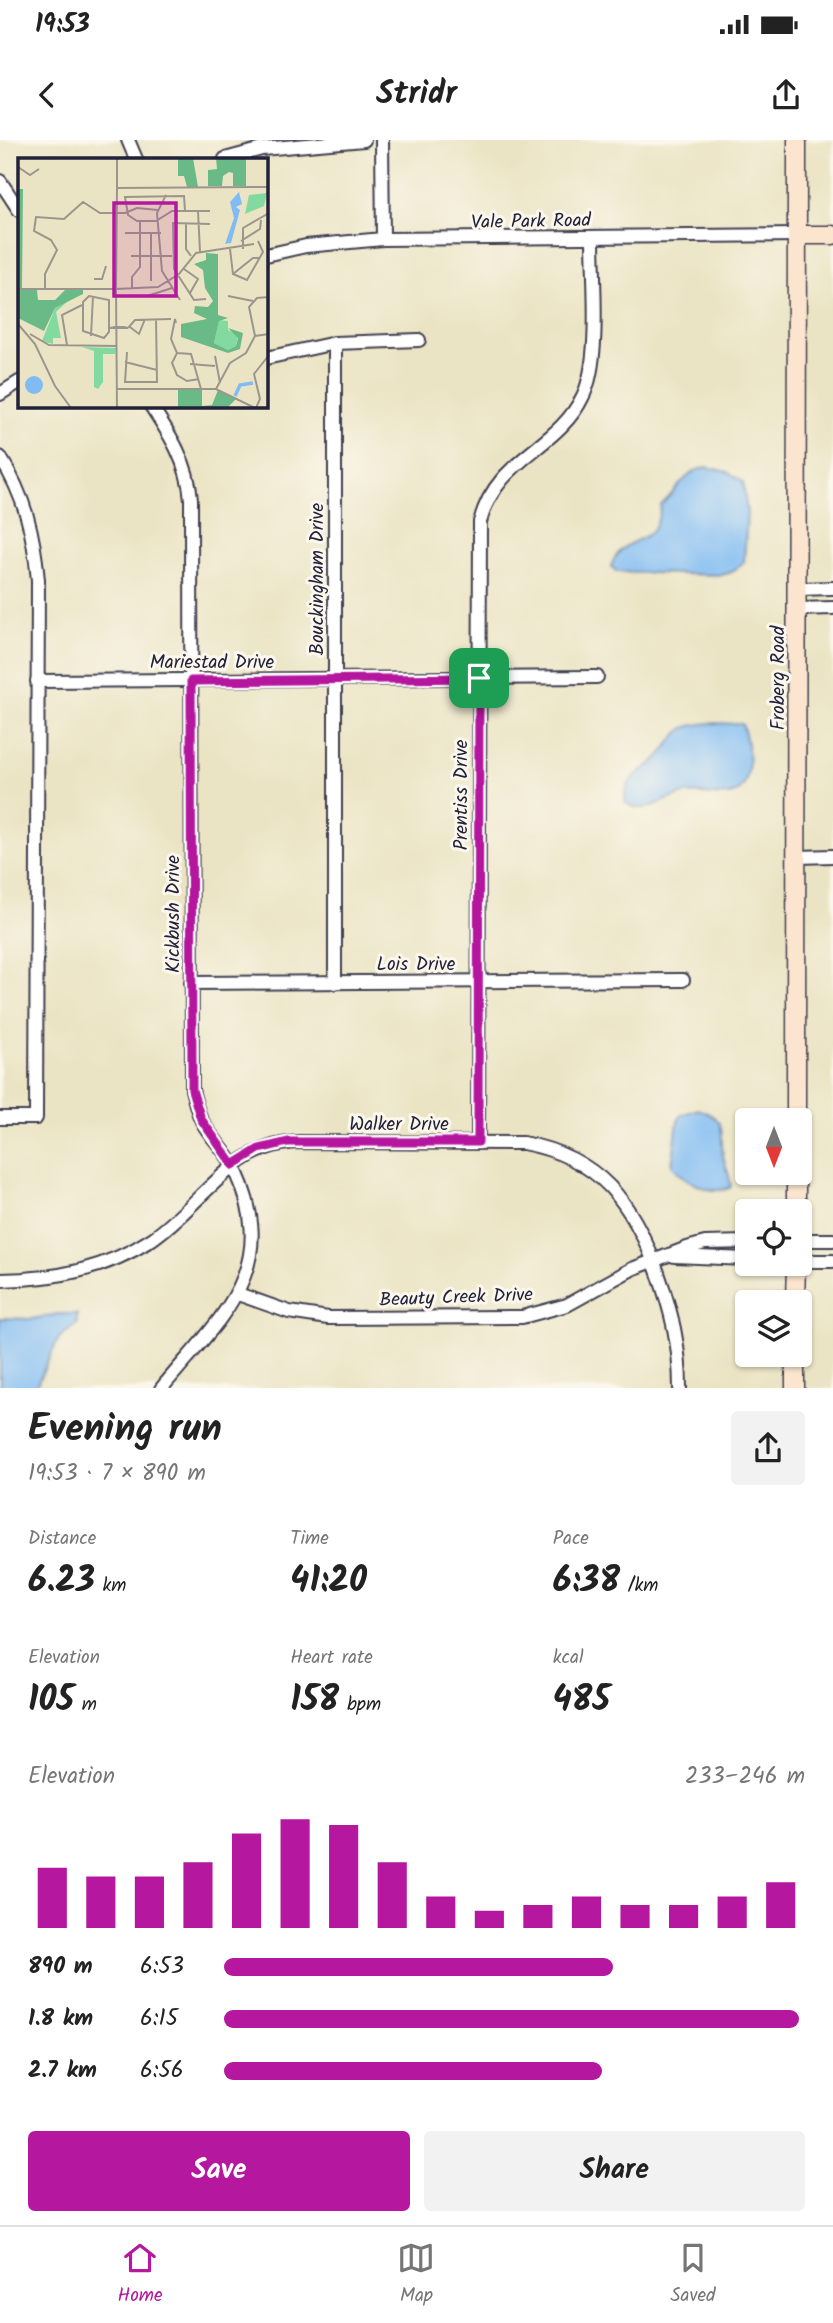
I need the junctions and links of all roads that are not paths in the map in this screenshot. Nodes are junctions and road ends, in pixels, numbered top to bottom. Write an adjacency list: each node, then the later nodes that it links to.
1 (128, 140): 6 (street)
2 (364, 140): 5 (street)
3 (382, 140): 13 (street)
4 (797, 140): 10 (main road, Froberg Road)
5 (261, 145): 7 (street)
6 (136, 158)
7 (228, 158)
8 (0, 181): 9 (street)
9 (18, 208)
10 (797, 235): 11 (main road); 12 (street, Vale Park Road); 23 (main road, Froberg Road)
11 (833, 235)
12 (593, 237): 13 (street, Vale Park Road); 27 (street, Prentiss Drive)
13 (383, 239): 14 (street, Vale Park Road)
14 (268, 255)
15 (419, 340): 16 (street)
16 (335, 343): 17 (street); 28 (street, Bouckingham Drive)
17 (268, 358)
18 (18, 383): 19 (street)
19 (0, 394)
20 (155, 408): 30 (street, Kickbush Drive)
21 (0, 457): 29 (street)
22 (833, 588): 23 (street)
23 (798, 589): 25 (main road, Froberg Road)
24 (833, 608): 25 (street)
25 (798, 609): 32 (main road, Froberg Road)
26 (597, 677): 27 (street, Mariestad Drive)
27 (479, 678): 28 (street, Mariestad Drive); 34 (street, Prentiss Drive)
28 (335, 680): 30 (street, Mariestad Drive); 36 (street, Bouckingham Drive)
29 (37, 681): 30 (street, Mariestad Drive); 38 (street)
30 (191, 681): 35 (street, Kickbush Drive)
31 (833, 856): 32 (street)
32 (798, 857): 37 (main road, Froberg Road)
33 (683, 980): 34 (street, Lois Drive)
34 (479, 982): 36 (street, Lois Drive); 39 (street, Prentiss Drive)
35 (191, 983): 36 (street, Lois Drive); 40 (street, Kickbush Drive)
36 (335, 983)
37 (796, 1108)
38 (0, 1118)
39 (478, 1142): 40 (street, Walker Drive); 46 (street, Walker Drive)
40 (233, 1165): 49 (street, Walker Drive); 50 (street, Kickbush Drive)
41 (833, 1240): 42 (street)
42 (812, 1241)
43 (735, 1242): 44 (street, Beauty Creek Drive)
44 (667, 1256): 45 (street, Beauty Creek Drive); 46 (street, Beauty Creek Drive)
45 (735, 1259)
46 (653, 1261): 50 (street, Beauty Creek Drive); 53 (street, Walker Drive)
47 (833, 1261): 48 (street)
48 (812, 1262)
49 (0, 1280)
50 (238, 1294): 52 (street, Kickbush Drive)
51 (795, 1367): 54 (main road)
52 (162, 1388)
53 (680, 1388)
54 (795, 1388)

